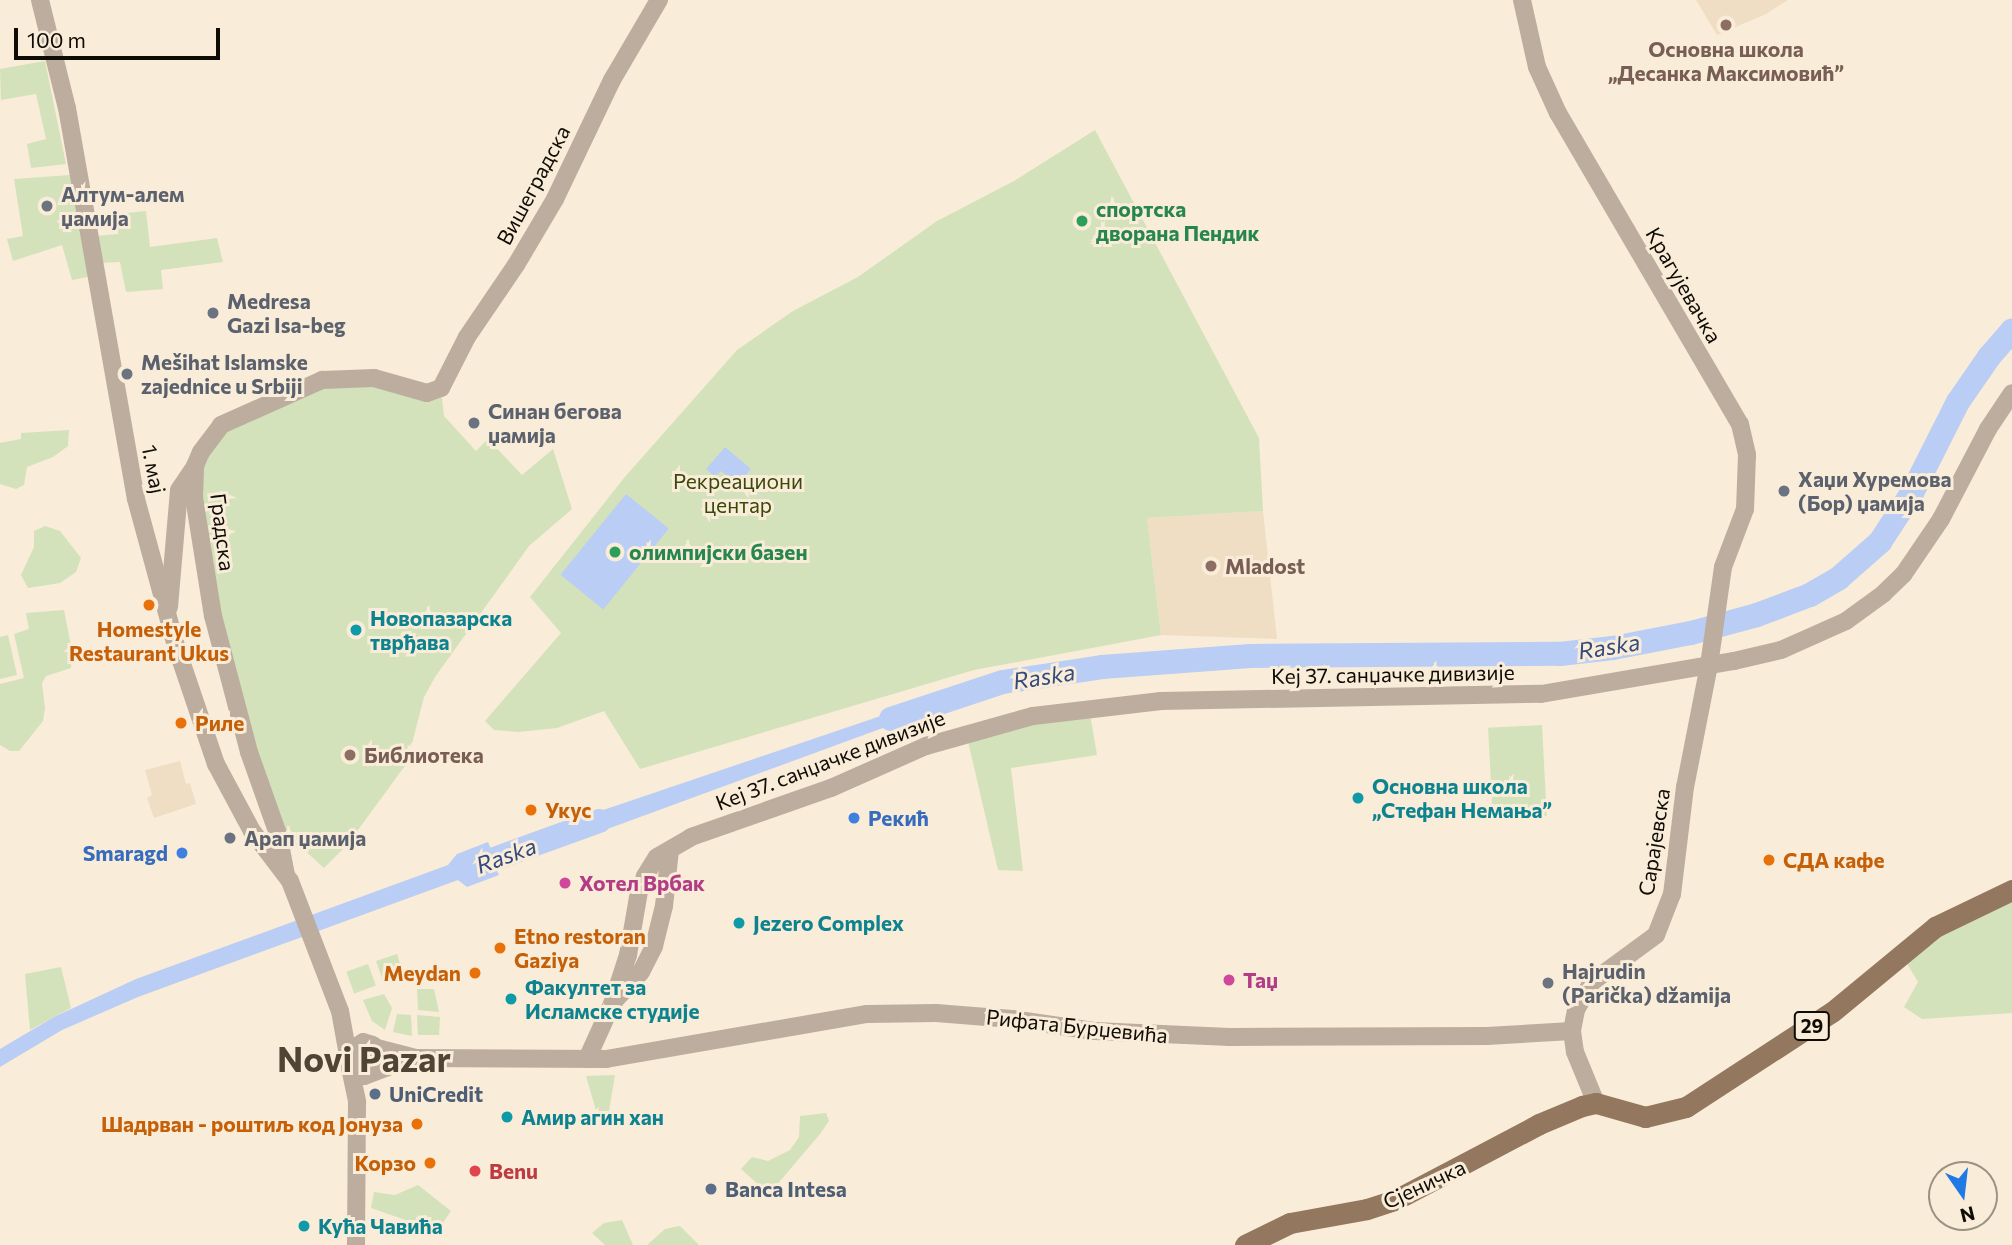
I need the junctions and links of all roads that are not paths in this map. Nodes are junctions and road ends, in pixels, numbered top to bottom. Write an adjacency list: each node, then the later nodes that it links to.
1 (40, 0): 9 (street, 1. мај)
2 (659, 0): 4 (street, Вишеградска)
3 (1522, 0): 10 (street, Крагујевачка)
4 (441, 388): 6 (street, Градска)
5 (2012, 393): 10 (street, Кеј 37. санџачке дивизије)
6 (195, 466): 7 (street); 8 (street, Градска)
7 (174, 526): 8 (street); 9 (street)
8 (196, 526): 12 (street, Градска)
9 (167, 614): 12 (street, 1. мај)
10 (1710, 657): 11 (street, Кеј 37. санџачке дивизије); 16 (street, Сарајевска)
11 (670, 850): 14 (street, Кеј 37. санџачке дивизије); 14 (street)
12 (286, 874): 15 (street, 1. мај)
13 (2012, 890): 23 (main road, 29)
14 (612, 1004): 19 (street)
15 (340, 1011): 17 (street); 20 (street)
16 (1572, 1031): 19 (street, Рифата Бурџевића); 23 (street)
17 (373, 1045): 18 (street, Рифата Бурџевића); 20 (street); 21 (street)
18 (416, 1058): 19 (street, Рифата Бурџевића); 21 (street, Рифата Бурџевића)
19 (587, 1059)
20 (349, 1061): 21 (street); 22 (street)
21 (374, 1071): 22 (street)
22 (357, 1102): 24 (street)
23 (1596, 1103): 25 (main road, Сјеничка)
24 (356, 1245)
25 (1245, 1245)

